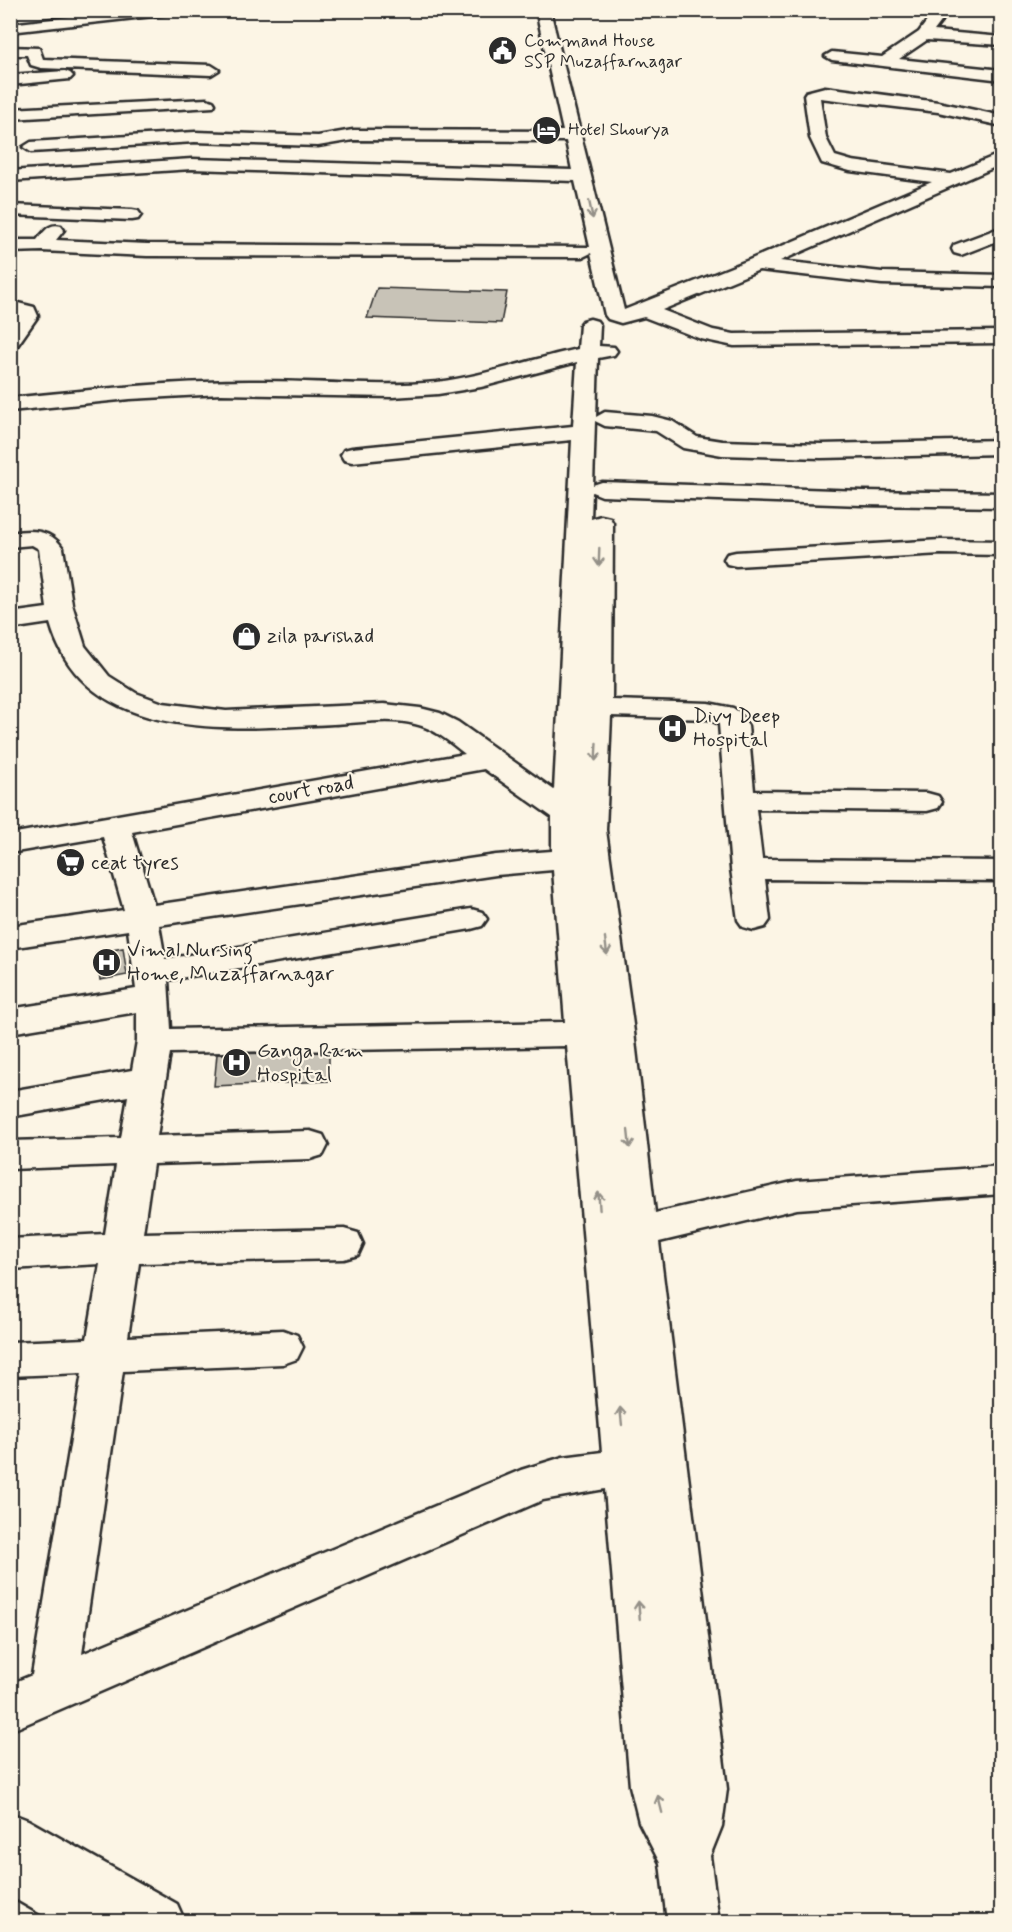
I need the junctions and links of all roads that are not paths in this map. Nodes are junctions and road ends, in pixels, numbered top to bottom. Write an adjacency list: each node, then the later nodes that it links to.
1 (171, 10): 5 (street)
2 (531, 10): 18 (street)
3 (543, 10): 18 (street)
4 (943, 10): 6 (street)
5 (10, 28)
6 (924, 35): 7 (street); 10 (street)
7 (1002, 41)
8 (10, 51): 11 (street)
9 (832, 56): 10 (street)
10 (885, 62): 13 (street)
11 (211, 70)
12 (85, 75): 14 (street)
13 (1002, 75)
14 (10, 80)
15 (207, 104): 16 (street)
16 (10, 114)
17 (1002, 121): 23 (street)
18 (568, 136): 19 (street); 22 (street)
19 (32, 147)
20 (1000, 162): 23 (street); 31 (street)
21 (10, 176): 22 (street)
22 (578, 176): 28 (street); 35 (street, one-way to 35)
23 (952, 179): 31 (street)
24 (10, 210): 25 (street)
25 (69, 212): 26 (street); 28 (street)
26 (132, 215)
27 (1002, 232): 30 (street)
28 (42, 245): 29 (street)
29 (10, 246)
30 (961, 249)
31 (764, 265): 32 (street); 34 (street)
32 (1002, 281)
33 (10, 307): 37 (street)
34 (651, 313): 35 (street); 36 (street)
35 (606, 327): 38 (street); 39 (street)
36 (1002, 337)
37 (10, 342)
38 (10, 405)
39 (594, 425): 40 (street); 41 (street); 42 (street); 49 (street)
40 (1002, 447)
41 (352, 455)
42 (602, 489): 43 (street); 49 (street, one-way to 49)
43 (1002, 500)
44 (10, 540): 47 (street)
45 (1002, 548): 46 (street)
46 (736, 559)
47 (62, 614): 48 (street); 50 (street)
48 (10, 621)
49 (585, 707): 51 (street); 54 (street)
50 (489, 759): 53 (street, court road); 54 (street)
51 (740, 800): 52 (street); 56 (street)
52 (927, 802)
53 (115, 825): 55 (street, court road); 58 (street)
54 (580, 840): 58 (street); 64 (street)
55 (10, 844)
56 (747, 869): 57 (street); 60 (street)
57 (1002, 870)
58 (142, 918): 61 (street); 62 (street)
59 (471, 919): 62 (street)
60 (754, 920)
61 (10, 937)
62 (152, 985): 63 (street); 65 (street)
63 (10, 1021)
64 (601, 1033): 65 (street); 71 (street, one-way to 71); 72 (street, one-way to 64)
65 (152, 1061): 66 (street); 68 (street)
66 (10, 1104)
67 (310, 1145): 68 (street)
68 (139, 1149): 69 (street); 74 (street)
69 (10, 1155)
70 (1002, 1180): 71 (street)
71 (639, 1232): 72 (street); 79 (street)
72 (602, 1241): 79 (street, one-way to 72)
73 (344, 1244): 74 (street)
74 (123, 1248): 75 (street); 77 (street)
75 (10, 1254)
76 (283, 1347): 77 (street)
77 (106, 1354): 78 (street); 80 (street)
78 (10, 1359)
79 (645, 1468): 80 (street); 83 (street, one-way to 79); 83 (street)
80 (53, 1690): 81 (street)
81 (10, 1708)
82 (10, 1838): 86 (street)
83 (685, 1856): 87 (street)
84 (10, 1868): 85 (street)
85 (107, 1922)
86 (159, 1922)
87 (693, 1922)

